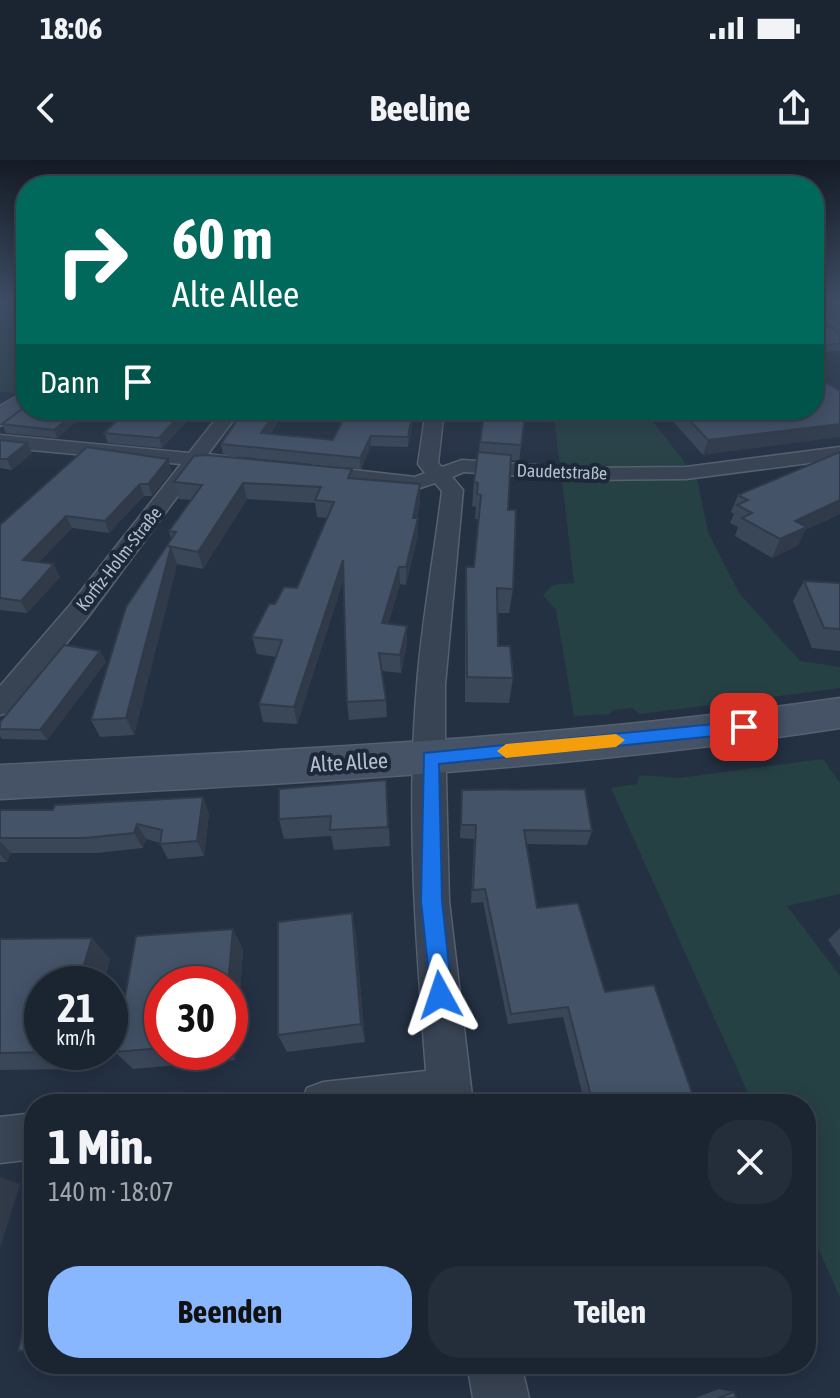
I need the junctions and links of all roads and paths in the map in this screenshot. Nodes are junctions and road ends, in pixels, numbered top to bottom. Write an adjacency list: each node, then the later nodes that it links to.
1 (16, 406): 2 (street)
2 (0, 418)
3 (225, 420): 7 (street, Korfiz-Holm-Straße)
4 (434, 420): 10 (street)
5 (0, 441): 7 (street)
6 (840, 453): 10 (street, Daudetstraße)
7 (196, 459): 8 (street); 11 (street, Korfiz-Holm-Straße)
8 (259, 466)
9 (291, 469): 10 (street, Daudetstraße)
10 (439, 475): 13 (street)
11 (0, 705)
12 (836, 721): 13 (street, Alte Allee)
13 (430, 758): 14 (street, Alte Allee); 15 (street)
14 (0, 782)
15 (450, 1094)
16 (24, 1137): 17 (street)
17 (0, 1140)
18 (496, 1374): 19 (street)
19 (501, 1398)

